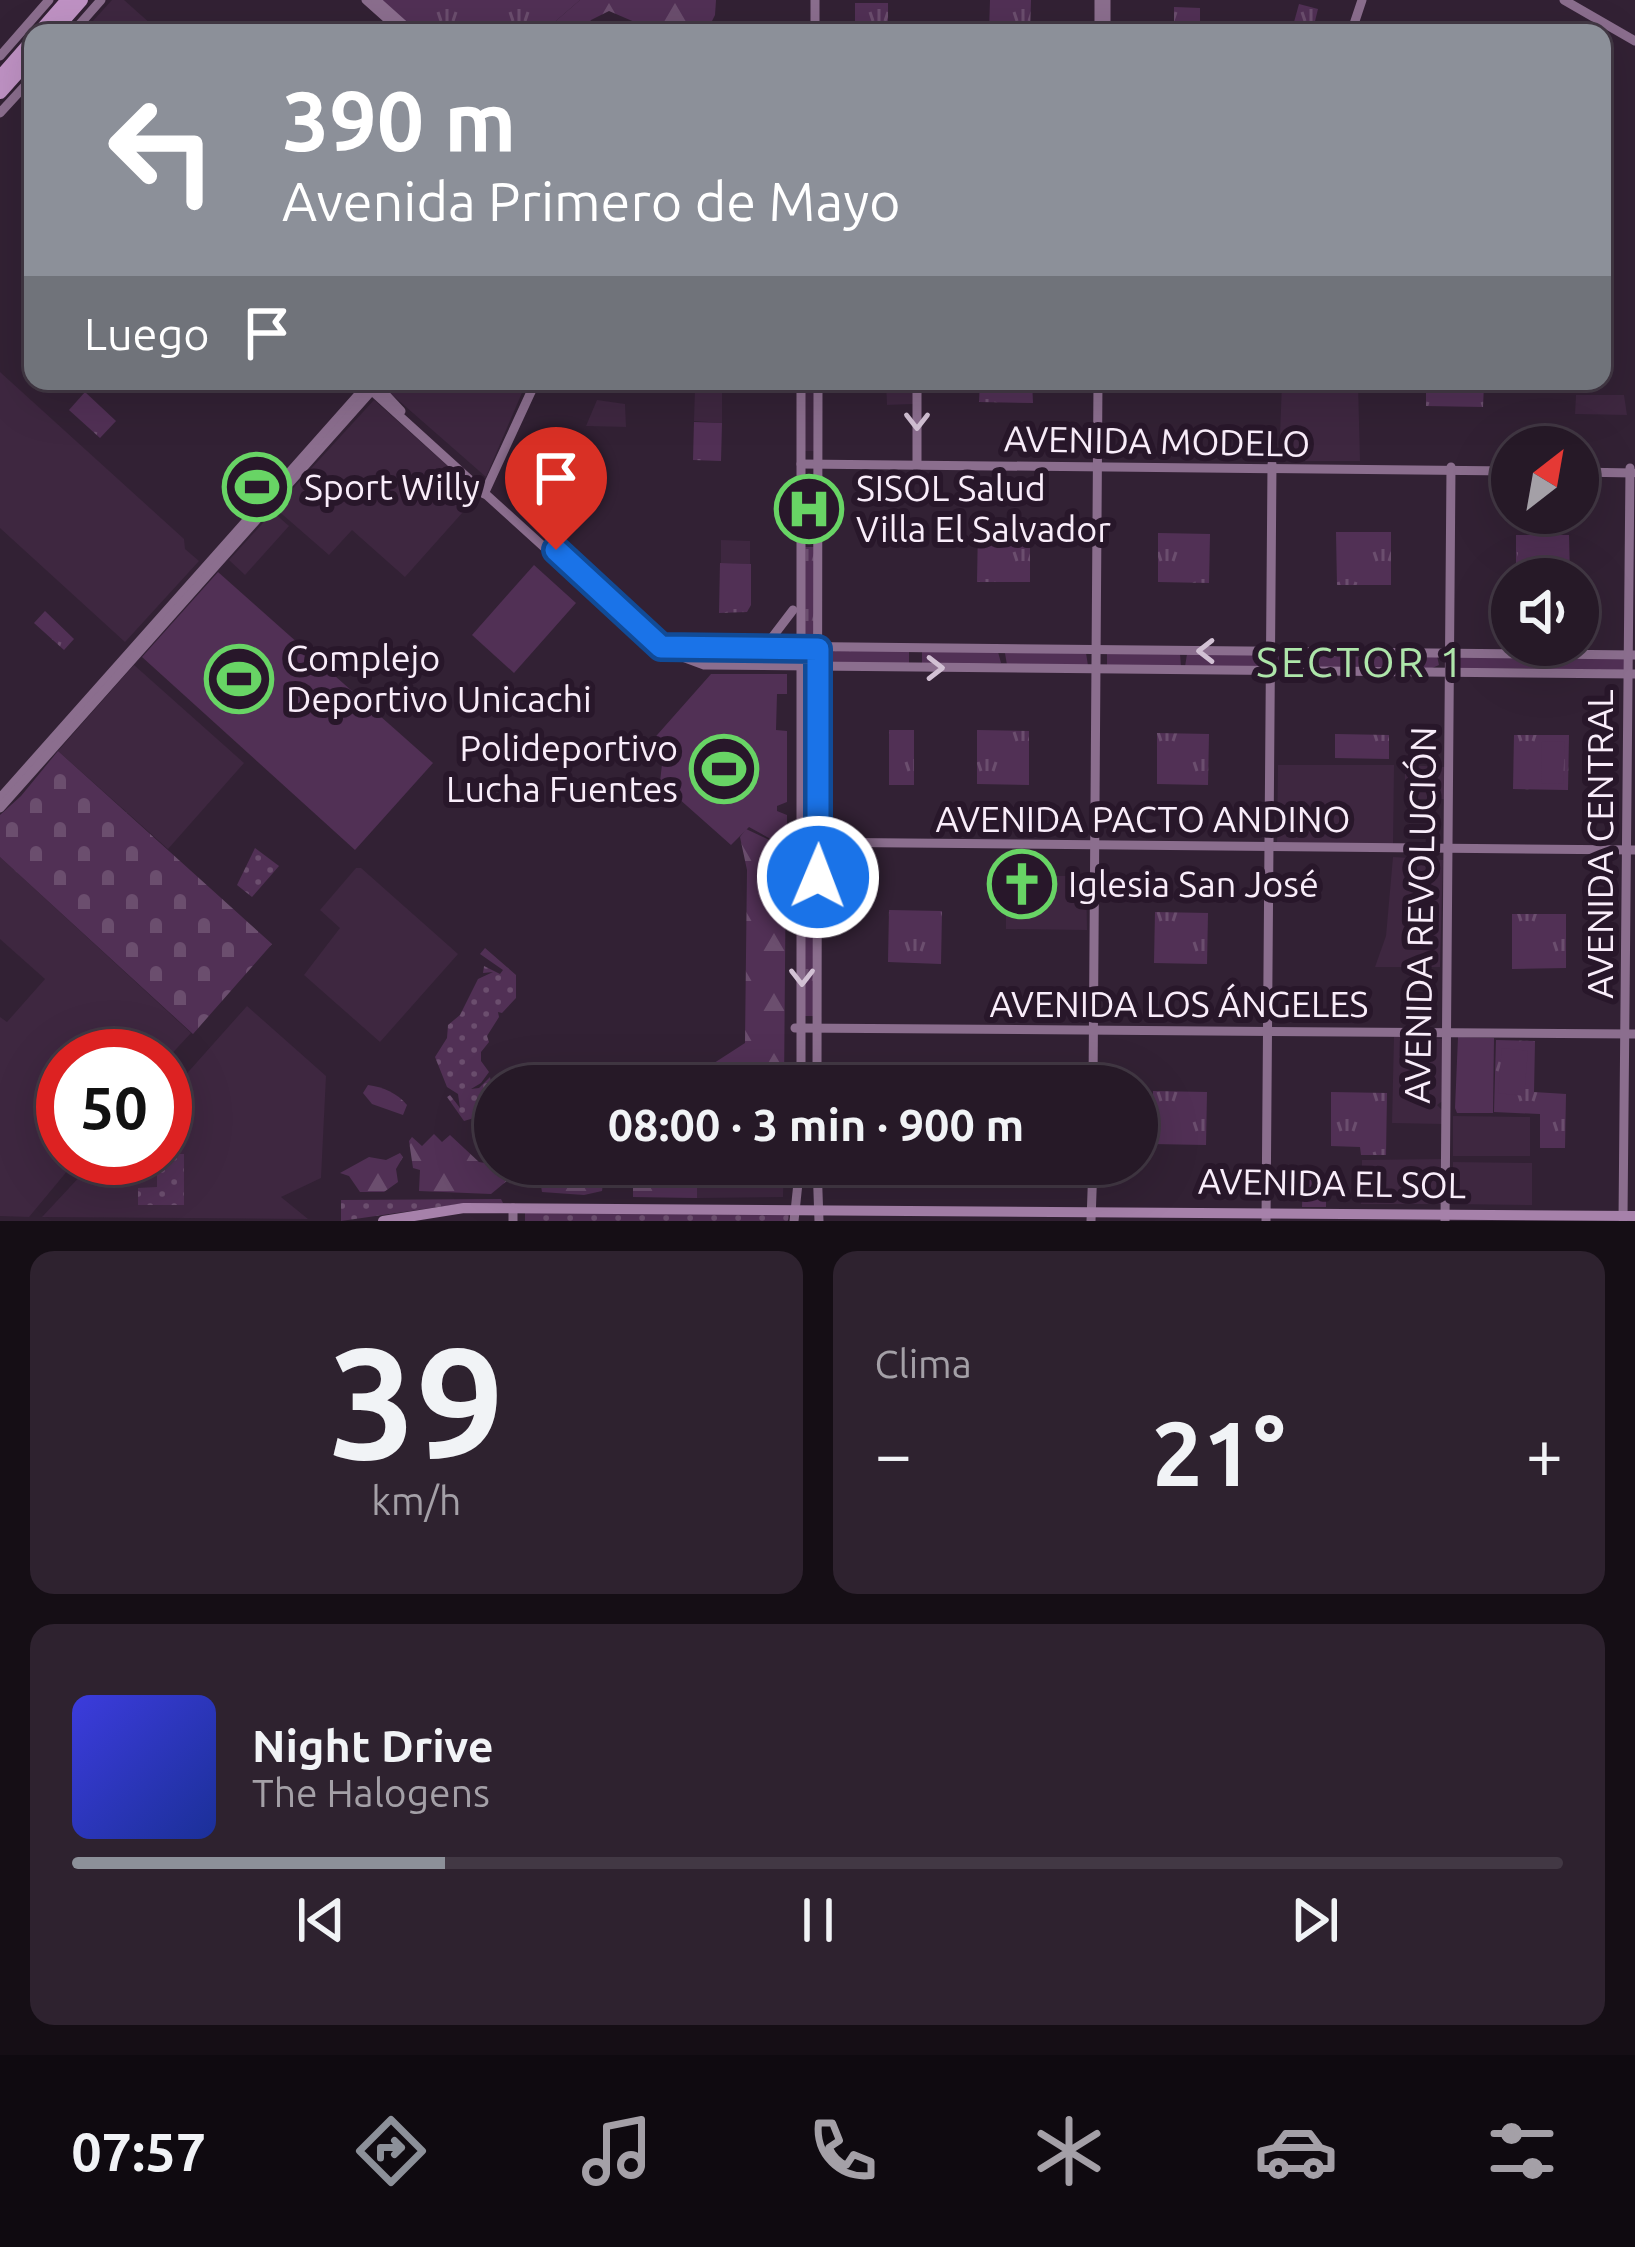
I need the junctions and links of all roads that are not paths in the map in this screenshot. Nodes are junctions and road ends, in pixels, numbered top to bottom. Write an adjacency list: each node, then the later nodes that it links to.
1 (50, 0): 8 (street)
2 (68, 0): 9 (highway)
3 (81, 0): 10 (highway)
4 (101, 0): 11 (street)
5 (366, 0): 12 (street)
6 (376, 0): 13 (street)
7 (1564, 0): 14 (street)
8 (29, 24)
9 (47, 24)
10 (60, 24)
11 (80, 24)
12 (393, 24)
13 (402, 24)
14 (1607, 24)
15 (24, 29): 17 (street)
16 (24, 50): 19 (highway)
17 (0, 56)
18 (24, 65): 21 (highway)
19 (0, 78)
20 (24, 87): 22 (street)
21 (0, 92)
22 (0, 112)
23 (367, 390): 50 (street)
24 (378, 390): 40 (street)
25 (532, 390): 40 (street)
26 (801, 390): 30 (street)
27 (818, 390): 31 (street)
28 (917, 390): 32 (street, one-way to 32)
29 (1095, 390): 33 (street)
30 (801, 462): 31 (street, AVENIDA MODELO); 39 (street)
31 (818, 462): 32 (street, AVENIDA MODELO); 45 (street)
32 (917, 463): 33 (street, AVENIDA MODELO)
33 (1095, 465): 34 (street, AVENIDA MODELO); 46 (street)
34 (1275, 467): 35 (street, AVENIDA MODELO); 47 (street)
35 (1454, 469): 36 (street, AVENIDA MODELO); 48 (street, AVENIDA REVOLUCIÓN)
36 (1491, 469)
37 (1599, 470): 38 (street)
38 (1633, 471): 49 (street, AVENIDA CENTRAL)
39 (801, 483): 41 (street); 44 (street)
40 (486, 492): 43 (street); 51 (street)
41 (790, 495)
42 (793, 610): 43 (street)
43 (764, 648): 44 (street)
44 (800, 649): 45 (street); 51 (street)
45 (818, 649): 46 (street); 52 (street)
46 (1093, 651): 47 (street, one-way to 46); 53 (street)
47 (1272, 652): 48 (street); 54 (street)
48 (1452, 654): 49 (street); 55 (street, AVENIDA REVOLUCIÓN)
49 (1632, 655): 56 (street, AVENIDA CENTRAL)
50 (131, 656): 57 (street); 58 (street)
51 (801, 666): 52 (street); 59 (street)
52 (818, 667): 53 (street, one-way to 53); 60 (street)
53 (1092, 670): 54 (street); 61 (street)
54 (1272, 670): 55 (street); 62 (street)
55 (1452, 671): 56 (street); 63 (street, AVENIDA REVOLUCIÓN)
56 (1632, 674): 64 (street, AVENIDA CENTRAL)
57 (0, 798)
58 (0, 808)
59 (799, 845): 60 (street, AVENIDA PACTO ANDINO); 65 (street, one-way to 65)
60 (818, 845): 61 (street, AVENIDA PACTO ANDINO); 66 (street)
61 (1092, 847): 62 (street, AVENIDA PACTO ANDINO); 67 (street)
62 (1271, 850): 63 (street, AVENIDA PACTO ANDINO); 68 (street)
63 (1449, 851): 64 (street, AVENIDA PACTO ANDINO); 69 (street, AVENIDA REVOLUCIÓN)
64 (1632, 853): 70 (street, AVENIDA CENTRAL)
65 (799, 1025): 66 (street, AVENIDA LOS ÁNGELES); 71 (street)
66 (817, 1025): 67 (street, AVENIDA LOS ÁNGELES); 72 (street)
67 (1095, 1029): 68 (street, AVENIDA LOS ÁNGELES); 73 (street)
68 (1270, 1029): 69 (street, AVENIDA LOS ÁNGELES); 81 (street)
69 (1449, 1030): 70 (street, AVENIDA LOS ÁNGELES); 82 (street, AVENIDA REVOLUCIÓN)
70 (1631, 1032): 83 (street, AVENIDA CENTRAL)
71 (800, 1065)
72 (817, 1065)
73 (1092, 1065)
74 (798, 1185): 78 (street)
75 (818, 1185): 79 (street)
76 (1090, 1185): 80 (street)
77 (518, 1215): 78 (main road, AVENIDA EL SOL); 84 (main road, AVENIDA EL SOL)
78 (794, 1215): 79 (main road, AVENIDA EL SOL)
79 (819, 1215): 80 (main road, AVENIDA EL SOL)
80 (1089, 1216): 81 (main road, AVENIDA EL SOL)
81 (1268, 1217): 82 (main road, AVENIDA EL SOL)
82 (1448, 1218): 83 (main road, AVENIDA EL SOL)
83 (1628, 1218)
84 (382, 1221)

